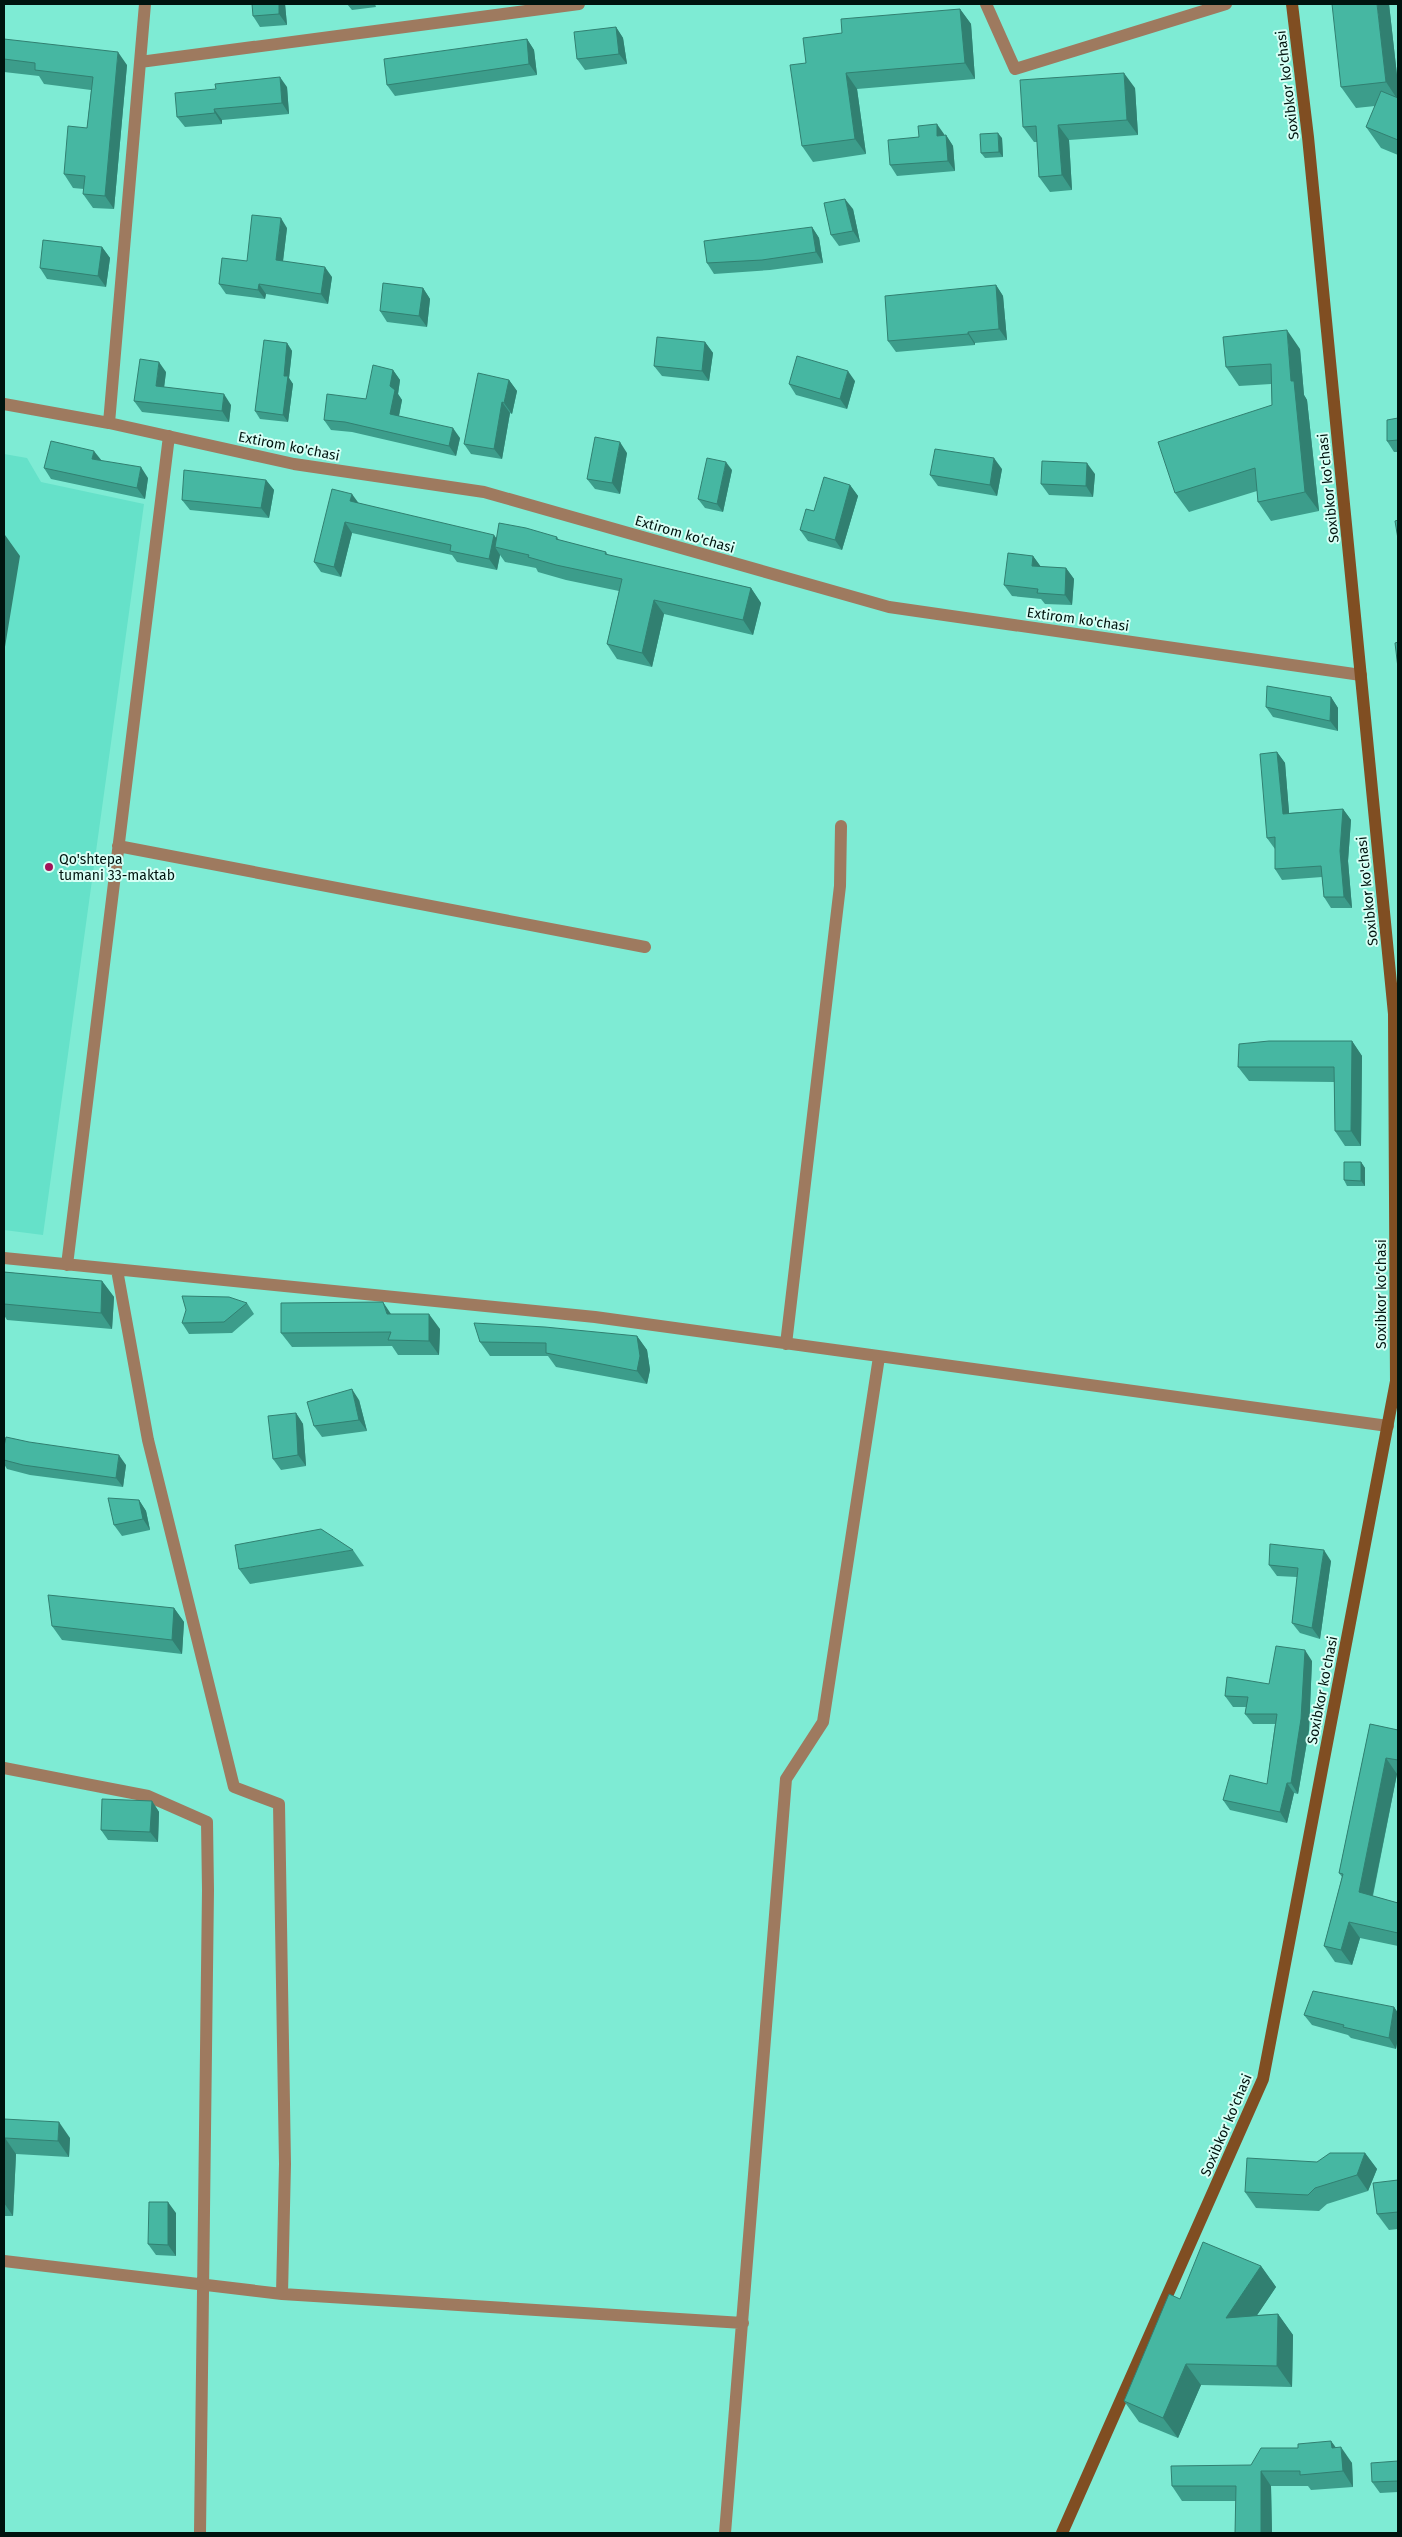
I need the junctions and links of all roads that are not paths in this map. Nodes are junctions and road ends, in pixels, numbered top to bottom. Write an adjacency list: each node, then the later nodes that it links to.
1 (145, 4): 6 (street)
2 (579, 4): 6 (street)
3 (986, 4): 4 (street)
4 (1226, 4)
5 (1292, 4): 10 (main road, Soxibkor ko'chasi)
6 (140, 62): 8 (street)
7 (4, 404): 8 (street, Extirom ko'chasi)
8 (109, 423): 9 (street, Extirom ko'chasi)
9 (169, 436): 10 (street, Extirom ko'chasi); 12 (street)
10 (1361, 674): 14 (main road, Soxibkor ko'chasi)
11 (841, 826): 18 (street)
12 (118, 846): 13 (street); 16 (street)
13 (645, 947)
14 (1397, 1238): 20 (main road, Soxibkor ko'chasi)
15 (4, 1258): 16 (street)
16 (66, 1265): 17 (street)
17 (117, 1270): 18 (street); 24 (street)
18 (786, 1344): 19 (street)
19 (879, 1356): 20 (street); 25 (street)
20 (1388, 1426): 28 (main road, Soxibkor ko'chasi)
21 (4, 1768): 23 (street)
22 (4, 2261): 23 (street)
23 (203, 2284): 24 (street); 26 (street)
24 (282, 2294): 25 (street)
25 (743, 2323): 27 (street)
26 (200, 2533)
27 (725, 2533)
28 (1062, 2533)

